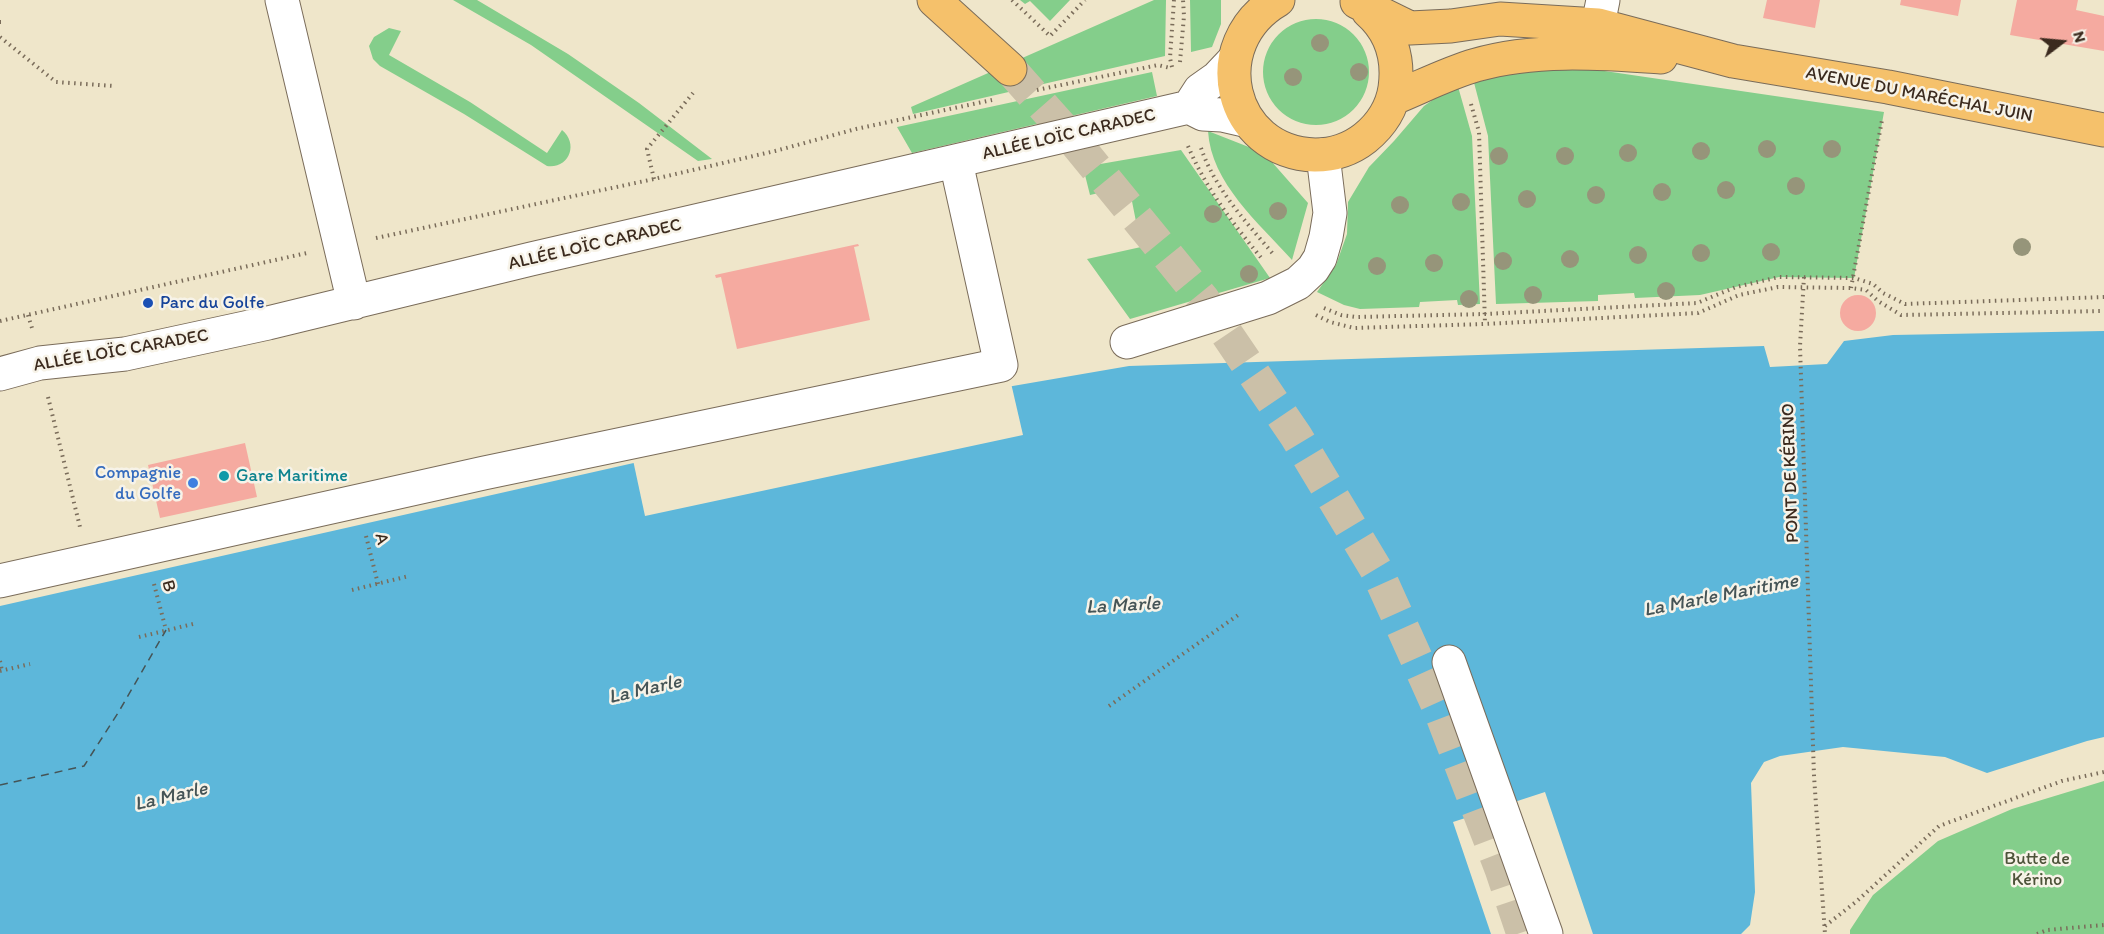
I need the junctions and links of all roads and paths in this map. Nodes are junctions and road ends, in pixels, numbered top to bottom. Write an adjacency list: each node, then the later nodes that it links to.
1 (282, 0): 31 (street)
2 (934, 0): 16 (main road)
3 (1012, 0): 4 (path)
4 (1084, 0)
5 (1174, 0): 15 (path)
6 (1183, 0): 14 (path)
7 (1278, 0): 9 (main road)
8 (1355, 1): 10 (main road, AVENUE DU MARÉCHAL JUIN); 20 (main road)
9 (1250, 10): 12 (main road)
10 (1600, 13): 13 (main road, AVENUE DU MARÉCHAL JUIN)
11 (0, 37): 17 (path)
12 (1234, 60): 22 (street); 23 (main road)
13 (1733, 61): 18 (main road, AVENUE DU MARÉCHAL JUIN); 20 (main road, AVENUE DU MARÉCHAL JUIN)
14 (1181, 66)
15 (1172, 67)
16 (1010, 69)
17 (114, 86)
18 (1888, 87): 25 (main road, AVENUE DU MARÉCHAL JUIN); 35 (path)
19 (693, 93): 30 (path)
20 (1394, 98): 28 (main road)
21 (1471, 103): 43 (path)
22 (1189, 106): 23 (street); 29 (street, ALLÉE LOÏC CARADEC)
23 (1248, 121): 28 (main road)
24 (856, 129): 30 (path)
25 (2104, 130)
26 (1185, 140): 32 (path)
27 (1201, 147): 33 (path)
28 (1323, 155): 47 (street)
29 (956, 162): 39 (street, ALLÉE LOÏC CARADEC); 50 (street)
30 (654, 179): 31 (path)
31 (340, 246): 39 (street); 44 (path)
32 (1264, 261)
33 (1279, 261)
34 (1804, 277): 35 (path); 36 (path, PONT DE KÉRINO); 43 (path)
35 (1854, 278): 37 (path); 38 (path)
36 (1804, 287): 37 (path); 46 (path); 68 (path, PONT DE KÉRINO)
37 (1851, 288): 42 (path)
38 (2104, 297)
39 (354, 303): 48 (street, ALLÉE LOÏC CARADEC)
40 (1318, 304): 43 (path)
41 (1309, 310): 46 (path)
42 (2104, 311)
43 (1485, 314): 46 (path)
44 (28, 315): 45 (path); 48 (path)
45 (0, 321)
46 (1485, 324)
47 (1127, 342)
48 (40, 363): 49 (street, ALLÉE LOÏC CARADEC); 52 (path)
49 (0, 374)
50 (357, 501): 51 (street); 55 (path, A)
51 (145, 548): 52 (street); 59 (path, B)
52 (89, 562): 54 (street)
53 (410, 576): 55 (path)
54 (0, 581)
55 (378, 584): 56 (path)
56 (351, 590)
57 (1241, 614): 65 (path)
58 (193, 624): 59 (path)
59 (166, 630): 60 (path)
60 (139, 638)
61 (0, 661): 64 (path)
62 (1449, 662): 69 (street)
63 (30, 664): 64 (path)
64 (1, 671)
65 (1109, 706)
66 (2104, 772): 68 (path)
67 (2104, 925): 71 (path)
68 (1824, 927): 70 (path, PONT DE KÉRINO)
69 (1546, 934)
70 (1825, 934)
71 (2037, 934)

